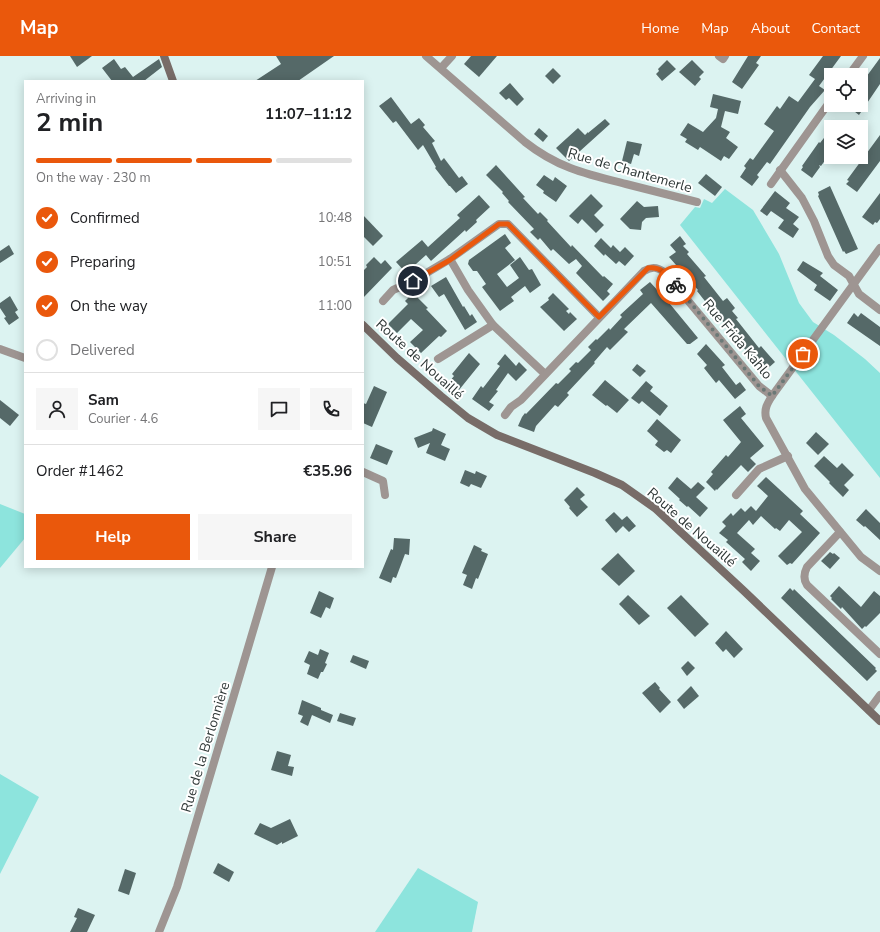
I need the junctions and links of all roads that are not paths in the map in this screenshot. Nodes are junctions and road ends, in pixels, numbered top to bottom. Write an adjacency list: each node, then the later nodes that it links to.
1 (164, 56): 9 (street)
2 (426, 56): 7 (street, Rue de Chantemerle)
3 (452, 56): 7 (street)
4 (719, 56): 5 (street)
5 (725, 56)
6 (863, 56): 8 (street)
7 (441, 68): 13 (street, Rue de Chantemerle)
8 (854, 68)
9 (174, 80)
10 (824, 110): 11 (street)
11 (780, 170): 12 (street); 16 (street)
12 (771, 184)
13 (697, 202)
14 (880, 248): 16 (street)
15 (450, 260): 17 (street); 19 (street); 20 (street)
16 (854, 284): 18 (street); 26 (street)
17 (383, 301)
18 (880, 310)
19 (599, 317): 25 (street, Rue Frida Kahlo); 26 (street, Rue Frida Kahlo)
20 (493, 325): 24 (street); 25 (street)
21 (364, 328): 37 (street, Route de Nouaillé)
22 (0, 349): 23 (street)
23 (24, 358)
24 (438, 359)
25 (545, 374): 27 (street, Rue Frida Kahlo)
26 (772, 396): 28 (street)
27 (506, 415)
28 (788, 456): 31 (street); 32 (street)
29 (364, 472): 30 (street)
30 (385, 495)
31 (736, 495)
32 (840, 532): 34 (street); 35 (street)
33 (272, 568): 39 (street, Rue de la Berlonnière)
34 (880, 571)
35 (880, 654)
36 (880, 695): 37 (street)
37 (868, 710): 38 (street, Route de Nouaillé)
38 (880, 721)
39 (159, 932)

